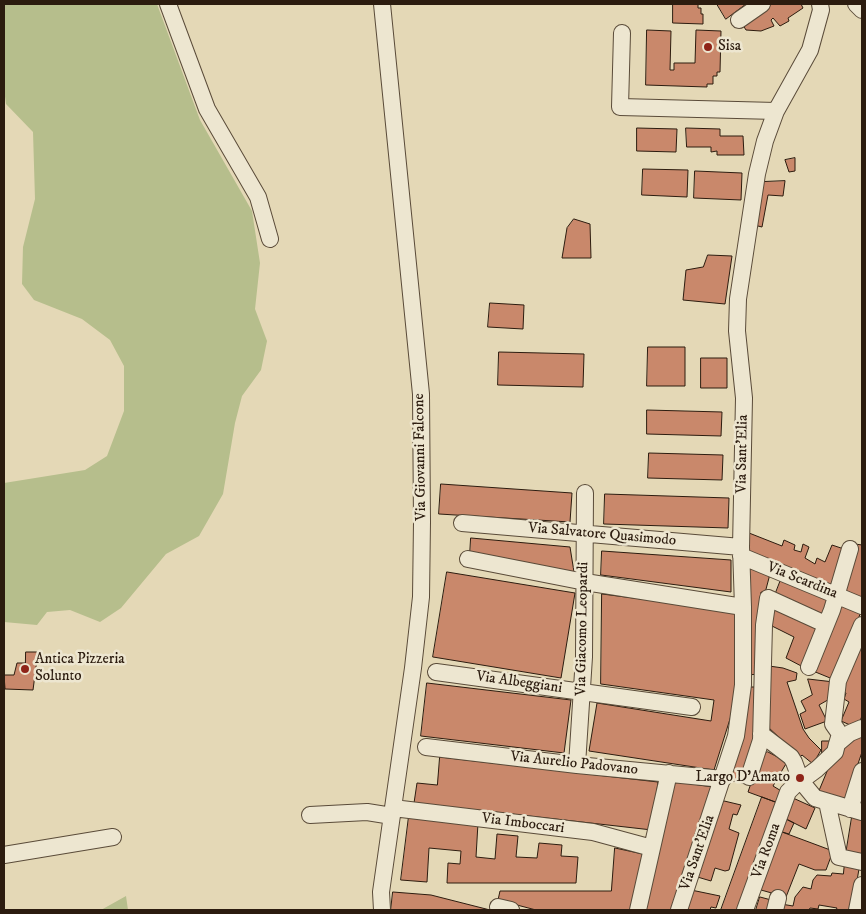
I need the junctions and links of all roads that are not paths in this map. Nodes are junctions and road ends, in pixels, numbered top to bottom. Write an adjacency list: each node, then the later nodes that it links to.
1 (168, 4): 10 (street)
2 (382, 4): 39 (street, Via Giovanni Falcone)
3 (762, 4): 7 (street)
4 (820, 4): 9 (street, Via Sant'Elia)
5 (856, 4): 6 (street)
6 (862, 10)
7 (739, 20)
8 (622, 33): 9 (street)
9 (776, 111): 15 (street, Via Sant'Elia)
10 (270, 239)
11 (585, 493): 13 (street, Via Giacomo Leopardi)
12 (462, 523): 13 (street, Via Salvatore Quasimodo)
13 (585, 534): 15 (street, Via Salvatore Quasimodo); 17 (street, Via Giacomo Leopardi)
14 (850, 548): 18 (street)
15 (741, 552): 18 (street, Via Scardina); 20 (street, Via Sant'Elia)
16 (468, 559): 17 (street)
17 (585, 582): 20 (street); 25 (street, Via Giacomo Leopardi)
18 (835, 594): 19 (street, Via Scardina); 21 (street)
19 (862, 606)
20 (743, 607): 35 (street, Via Sant'Elia)
21 (825, 624): 23 (street); 28 (street)
22 (862, 625): 29 (street)
23 (809, 666)
24 (436, 672): 25 (street, Via Albeggiani)
25 (582, 692): 26 (street, Via Albeggiani); 31 (street, Via Giacomo Leopardi)
26 (692, 707)
27 (862, 728): 29 (street)
28 (761, 734): 34 (street); 36 (street)
29 (837, 744): 36 (street)
30 (426, 747): 31 (street, Via Aurelio Padovano)
31 (577, 765): 33 (street, Via Aurelio Padovano)
32 (862, 771): 38 (street)
33 (669, 773): 35 (street, Via Aurelio Padovano); 42 (street)
34 (749, 777)
35 (723, 779): 48 (street, Via Sant'Elia)
36 (801, 781): 37 (street); 49 (street, Via Roma)
37 (827, 802): 38 (street); 44 (street)
38 (856, 810)
39 (393, 812): 40 (street, Via Imboccari); 42 (street, Via Imboccari); 46 (street, Via Giovanni Falcone)
40 (310, 815)
41 (113, 837): 43 (street)
42 (652, 848): 47 (street)
43 (4, 855)
44 (862, 862)
45 (862, 885): 50 (street)
46 (382, 910)
47 (638, 910)
48 (679, 910)
49 (745, 910)
50 (857, 910)

